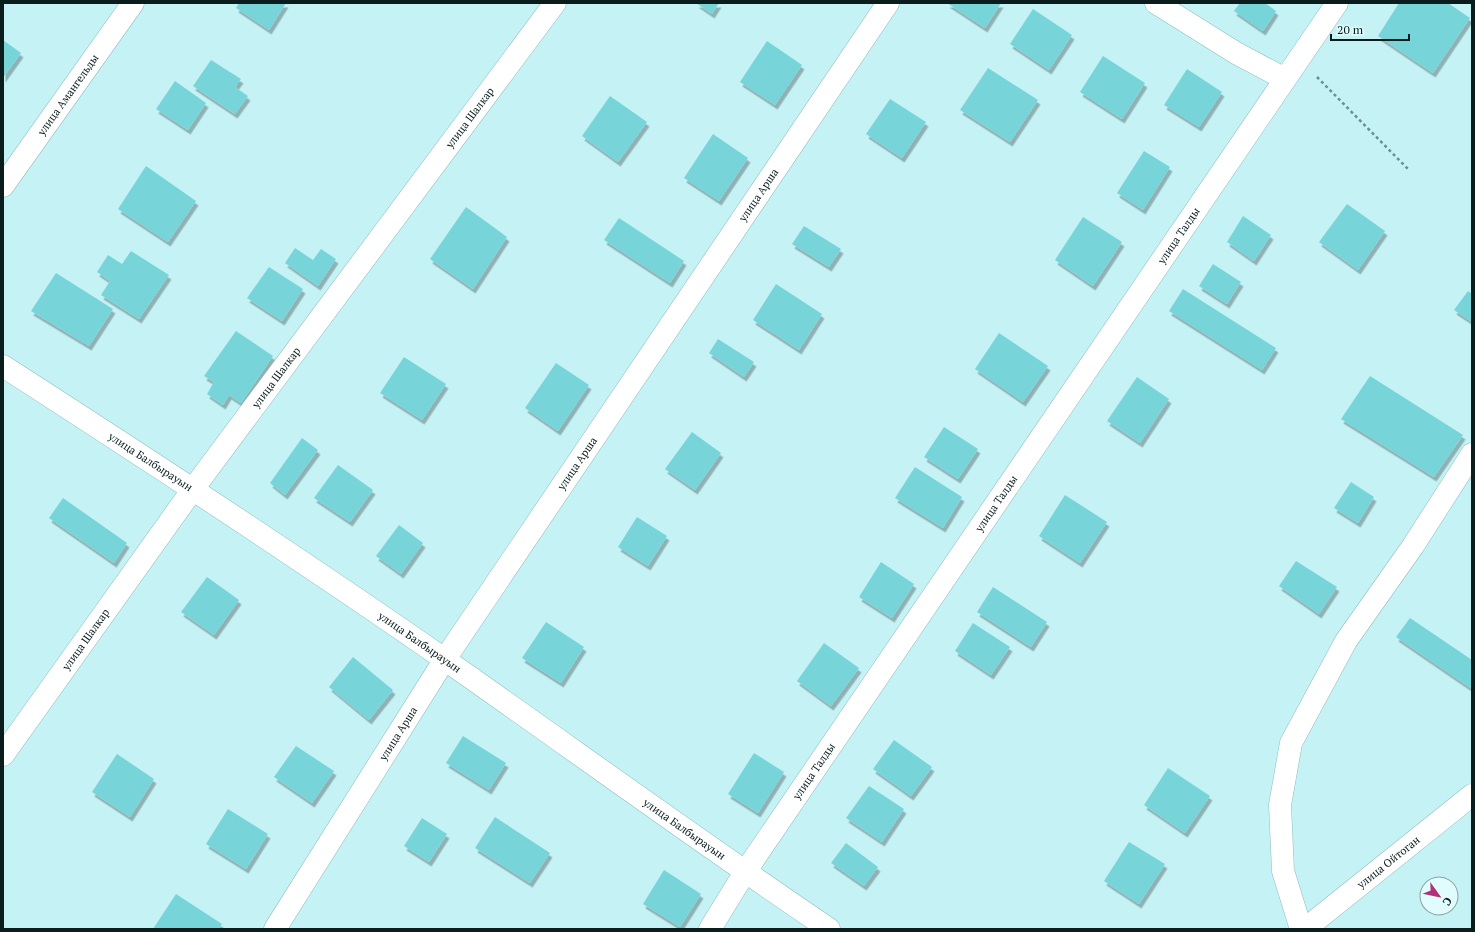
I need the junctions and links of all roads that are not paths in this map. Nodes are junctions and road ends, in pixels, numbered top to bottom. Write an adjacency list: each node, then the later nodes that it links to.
1 (133, 3): 7 (street, улица Амангельды)
2 (555, 3): 10 (street, улица Шалкар)
3 (888, 3): 11 (street, улица Арша)
4 (1156, 3): 6 (street)
5 (1337, 3): 6 (street, улица Талды)
6 (1285, 79): 14 (street, улица Талды)
7 (3, 186)
8 (3, 366): 10 (street, улица Балбырауын)
9 (1472, 454): 18 (street)
10 (194, 489): 11 (street, улица Балбырауын); 12 (street, улица Шалкар)
11 (445, 659): 14 (street, улица Балбырауын); 15 (street, улица Арша)
12 (3, 755)
13 (1472, 795): 19 (street, улица Ойтоган)
14 (746, 872): 16 (street, улица Талды); 17 (street, улица Балбырауын)
15 (275, 929)
16 (710, 929)
17 (829, 929)
18 (1301, 929)
19 (1305, 929)

